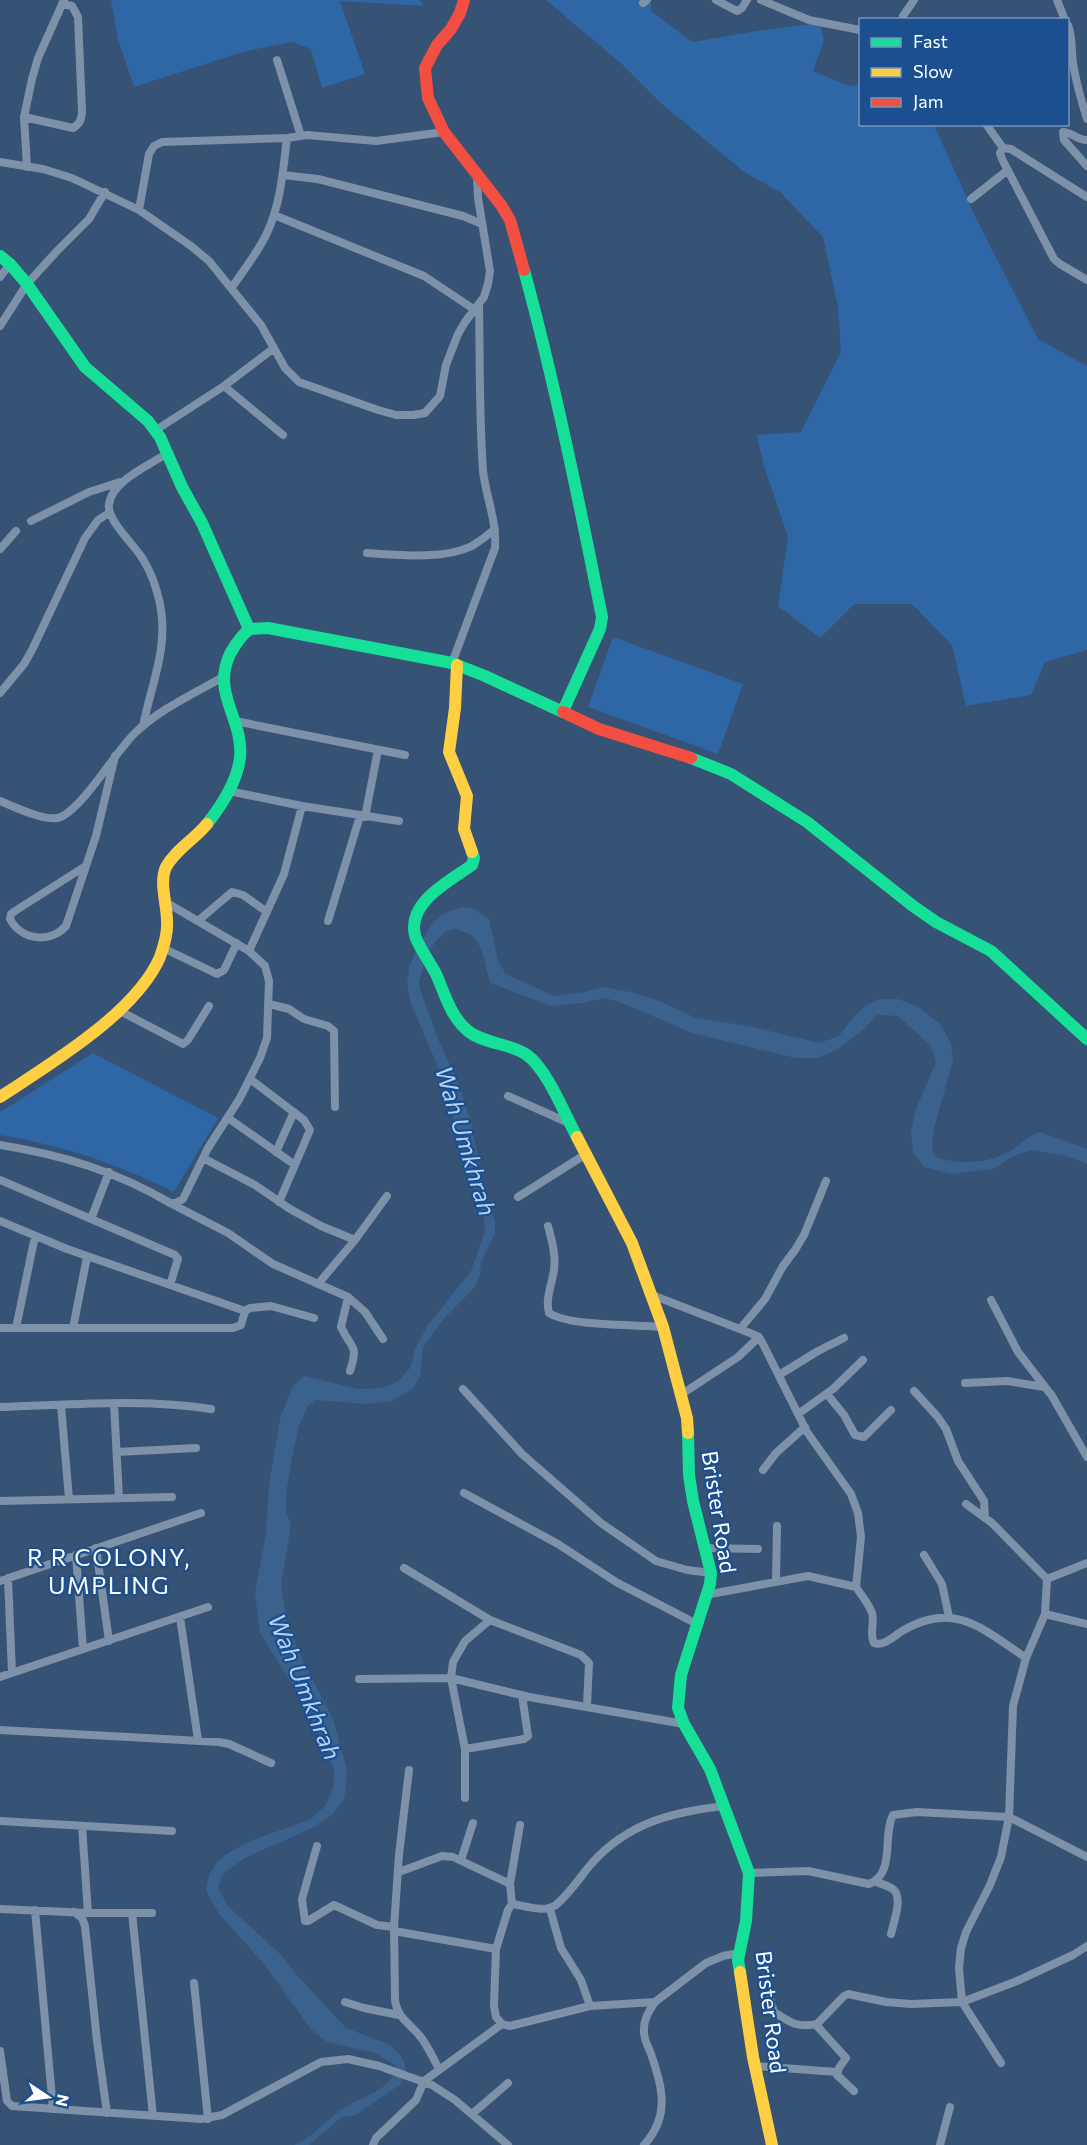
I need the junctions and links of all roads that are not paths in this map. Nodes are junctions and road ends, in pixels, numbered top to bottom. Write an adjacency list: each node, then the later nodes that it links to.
1 (464, 0): 16 (street)
2 (716, 0): 3 (street)
3 (747, 0)
4 (761, 0): 11 (street)
5 (914, 0): 8 (street)
6 (1057, 0): 9 (street)
7 (63, 2): 13 (street); 13 (street)
8 (903, 16)
9 (1064, 18)
10 (1069, 28): 14 (street)
11 (859, 30)
12 (277, 60): 17 (street)
13 (24, 117): 23 (street)
14 (1087, 119)
15 (987, 126): 20 (street)
16 (444, 132): 17 (street); 26 (street)
17 (301, 136): 18 (street)
18 (287, 138): 25 (street); 30 (street)
19 (1087, 141): 22 (street)
20 (1002, 148): 24 (street); 28 (street)
21 (0, 162): 23 (street)
22 (1087, 166)
23 (27, 167): 27 (street)
24 (1008, 170): 29 (street); 36 (street)
25 (283, 175): 31 (street); 32 (street)
26 (477, 176): 32 (street); 57 (street)
27 (105, 192): 30 (street); 37 (street)
28 (1087, 197)
29 (971, 199)
30 (139, 210): 38 (street)
31 (274, 215): 38 (street); 39 (street)
32 (482, 224): 39 (street)
33 (0, 255): 34 (street)
34 (10, 264): 35 (street); 37 (street)
35 (0, 277)
36 (1087, 279)
37 (27, 284): 40 (street); 43 (street)
38 (232, 287): 41 (street)
39 (477, 306): 41 (street); 49 (street)
40 (0, 326)
41 (274, 348): 42 (street)
42 (224, 386): 43 (street); 44 (street)
43 (156, 430): 45 (street)
44 (283, 435)
45 (166, 454): 46 (street); 53 (street)
46 (120, 482): 47 (street); 48 (street)
47 (109, 513): 56 (street); 59 (street)
48 (31, 521)
49 (495, 529): 52 (street); 54 (street)
50 (16, 531): 51 (street)
51 (0, 549)
52 (368, 553)
53 (249, 629): 54 (street); 55 (street)
54 (454, 664): 57 (street); 86 (street, Brister Road)
55 (223, 677): 58 (street); 59 (street)
56 (0, 693)
57 (563, 711): 79 (street)
58 (235, 721): 60 (street); 63 (street)
59 (143, 726): 62 (street)
60 (378, 750): 61 (street); 66 (street)
61 (405, 755)
62 (116, 756): 64 (street); 68 (street)
63 (229, 791): 65 (street); 69 (street)
64 (0, 801)
65 (302, 806): 66 (street); 70 (street)
66 (362, 816): 67 (street); 72 (street)
67 (399, 821)
68 (84, 867): 68 (street)
69 (167, 903): 71 (street); 74 (street)
70 (267, 912): 71 (street); 75 (street)
71 (199, 920): 73 (street)
72 (328, 921)
73 (237, 943): 74 (street); 75 (street)
74 (163, 948): 78 (street)
75 (249, 951): 76 (street)
76 (269, 1004): 80 (street); 83 (street)
77 (209, 1006): 78 (street)
78 (120, 1011): 81 (street)
79 (1087, 1039)
80 (250, 1080): 84 (street); 85 (street)
81 (0, 1096)
82 (508, 1096): 86 (street)
83 (335, 1107)
84 (294, 1112): 88 (street); 91 (street)
85 (228, 1118): 88 (street); 90 (street)
86 (570, 1123): 89 (street, Brister Road)
87 (0, 1145): 92 (street)
88 (276, 1152): 91 (street)
89 (586, 1154): 96 (street); 107 (street, Brister Road)
90 (203, 1158): 97 (street); 98 (street)
91 (295, 1165): 97 (street)
92 (109, 1172): 98 (street); 99 (street)
93 (0, 1180): 99 (street)
94 (826, 1181): 116 (street)
95 (387, 1196): 103 (street)
96 (518, 1197)
97 (279, 1202): 103 (street)
98 (170, 1203): 105 (street)
99 (91, 1219): 106 (street)
100 (0, 1221): 102 (street)
101 (548, 1226): 112 (street)
102 (35, 1236): 104 (street); 114 (street)
103 (355, 1240): 105 (street)
104 (87, 1257): 106 (street); 115 (street)
105 (318, 1284): 108 (street)
106 (170, 1286): 110 (street)
107 (652, 1295): 112 (street, Brister Road); 116 (street)
108 (348, 1297): 119 (street); 121 (street)
109 (991, 1300): 124 (street)
110 (245, 1311): 111 (street); 115 (street)
111 (314, 1318)
112 (663, 1327): 127 (street, Brister Road)
113 (0, 1328): 114 (street)
114 (16, 1328): 115 (street)
115 (74, 1328)
116 (740, 1329): 117 (street)
117 (759, 1338): 122 (street); 127 (street)
118 (844, 1338): 122 (street)
119 (383, 1339)
120 (863, 1360): 128 (street)
121 (350, 1371)
122 (779, 1375): 134 (street)
123 (965, 1383): 124 (street)
124 (1044, 1386): 138 (street)
125 (463, 1389): 156 (street)
126 (914, 1391): 147 (street)
127 (682, 1394): 150 (street, Brister Road)
128 (827, 1394): 133 (street); 134 (street)
129 (114, 1404): 130 (street); 132 (street); 137 (street)
130 (61, 1405): 131 (street); 143 (street)
131 (0, 1407)
132 (211, 1409)
133 (891, 1410)
134 (798, 1414): 135 (street)
135 (805, 1427): 139 (street); 160 (street)
136 (196, 1448): 137 (street)
137 (117, 1452): 142 (street)
138 (1087, 1457)
139 (763, 1470)
140 (464, 1493): 167 (street)
141 (172, 1497): 142 (street)
142 (119, 1498): 143 (street)
143 (69, 1499): 144 (street)
144 (0, 1501)
145 (966, 1504): 147 (street)
146 (201, 1513): 149 (street)
147 (985, 1518): 158 (street)
148 (777, 1526): 159 (street)
149 (96, 1548): 152 (street); 169 (street)
150 (706, 1548): 151 (street); 156 (street, Brister Road)
151 (758, 1549)
152 (76, 1555): 157 (street); 170 (street)
153 (924, 1555): 165 (street)
154 (1087, 1563): 158 (street)
155 (404, 1568): 166 (street)
156 (711, 1573): 161 (street, Brister Road)
157 (4, 1579): 172 (street)
158 (1047, 1580): 163 (street)
159 (776, 1581): 160 (street); 161 (street)
160 (855, 1587): 165 (street)
161 (705, 1595): 167 (street, Brister Road)
162 (208, 1607): 164 (street)
163 (1045, 1614): 168 (street); 171 (street)
164 (180, 1617): 169 (street); 180 (street)
165 (949, 1617): 171 (street)
166 (490, 1620): 175 (street); 177 (street)
167 (697, 1623): 178 (street, Brister Road)
168 (1087, 1624)
169 (109, 1641): 170 (street)
170 (83, 1649): 172 (street)
171 (1026, 1658): 186 (street)
172 (12, 1673): 173 (street)
173 (0, 1677)
174 (359, 1678): 175 (street)
175 (451, 1678): 176 (street); 181 (street)
176 (522, 1695): 177 (street); 181 (street)
177 (587, 1706): 178 (street)
178 (684, 1724): 185 (street, Brister Road)
179 (0, 1730): 180 (street)
180 (198, 1740): 182 (street)
181 (465, 1749): 184 (street)
182 (271, 1763)
183 (410, 1770): 195 (street)
184 (465, 1798)
185 (724, 1806): 196 (street, Brister Road); 201 (street)
186 (1009, 1817): 193 (street); 197 (street); 216 (street)
187 (0, 1821): 190 (street)
188 (473, 1823): 194 (street)
189 (520, 1825): 198 (street)
190 (82, 1826): 191 (street); 204 (street)
191 (172, 1831)
192 (317, 1846): 207 (street)
193 (1087, 1857)
194 (461, 1860): 195 (street); 198 (street)
195 (399, 1872): 207 (street)
196 (749, 1873): 197 (street); 211 (street, Brister Road)
197 (876, 1881): 208 (street)
198 (510, 1884): 199 (street)
199 (512, 1904): 201 (street); 210 (street)
200 (0, 1909): 202 (street)
201 (550, 1909): 217 (street)
202 (35, 1910): 203 (street); 230 (street)
203 (74, 1912): 204 (street); 231 (street)
204 (88, 1913): 205 (street)
205 (132, 1913): 206 (street); 233 (street)
206 (152, 1913)
207 (394, 1929): 210 (street); 218 (street)
208 (891, 1934)
209 (1087, 1946): 216 (street)
210 (496, 1949): 219 (street)
211 (739, 1953): 214 (street); 223 (street, Brister Road)
212 (194, 1983): 234 (street)
213 (770, 1999): 220 (street)
214 (655, 2001): 217 (street); 237 (street)
215 (345, 2002): 218 (street)
216 (962, 2002): 220 (street); 222 (street)
217 (590, 2006): 219 (street)
218 (399, 2015): 224 (street)
219 (502, 2024): 224 (street)
220 (817, 2024): 225 (street)
221 (0, 2050): 230 (street)
222 (1001, 2063)
223 (755, 2066): 225 (street); 238 (street, Brister Road)
224 (439, 2069): 226 (street)
225 (837, 2072): 228 (street)
226 (422, 2080): 232 (street); 234 (street); 235 (street)
227 (508, 2083): 232 (street)
228 (854, 2091)
229 (950, 2107): 239 (street)
230 (53, 2109): 231 (street)
231 (107, 2113): 233 (street)
232 (472, 2114): 236 (street)
233 (153, 2116): 234 (street)
234 (208, 2119)
235 (373, 2145)
236 (508, 2145)
237 (644, 2145)
238 (772, 2145)
239 (940, 2145)

